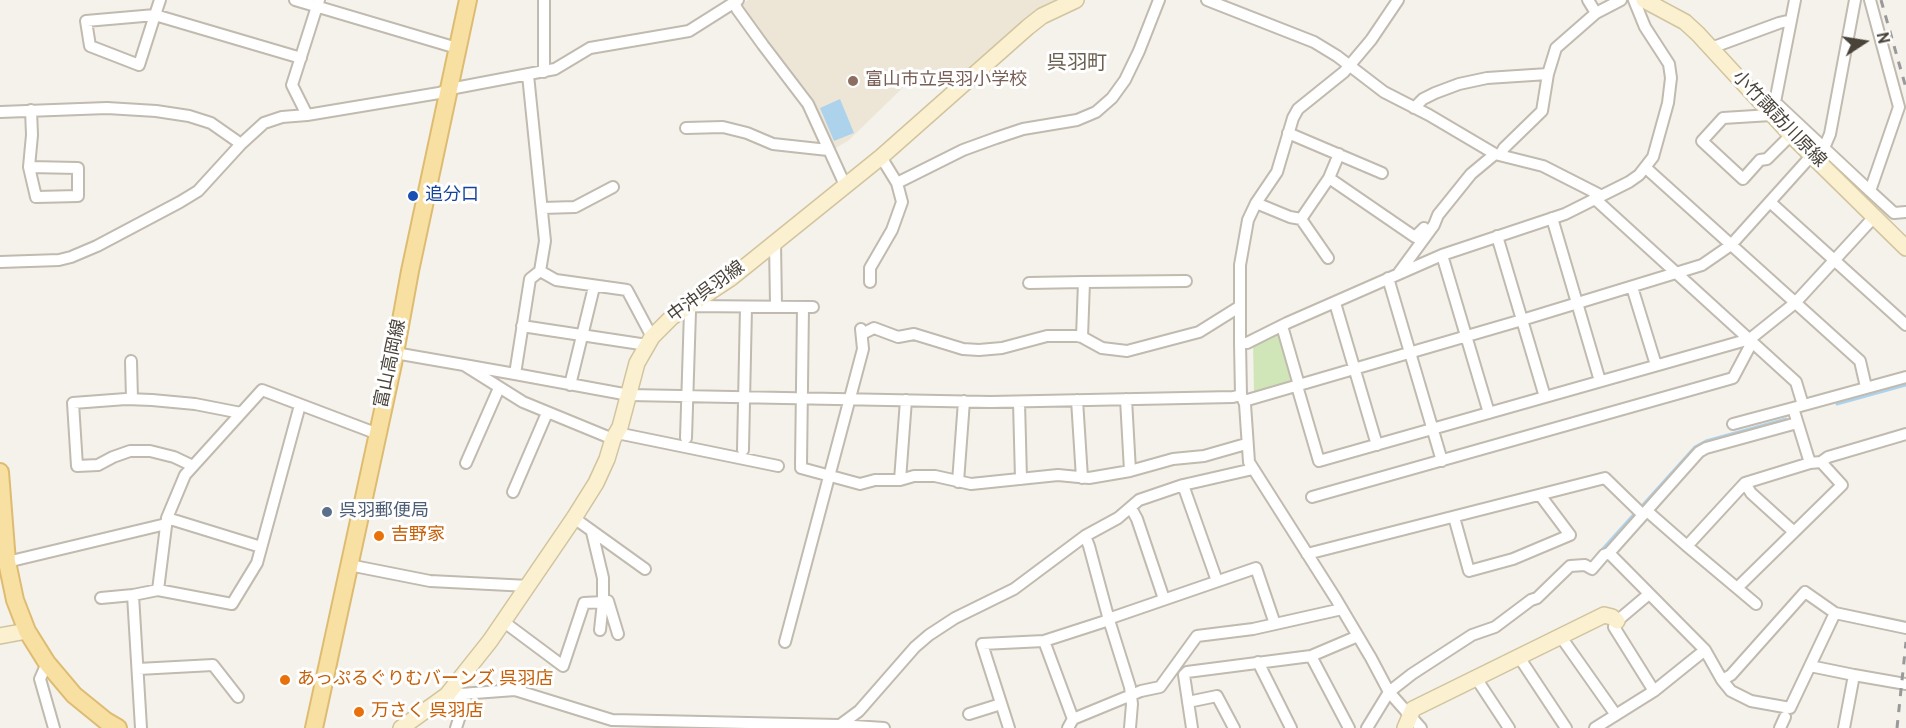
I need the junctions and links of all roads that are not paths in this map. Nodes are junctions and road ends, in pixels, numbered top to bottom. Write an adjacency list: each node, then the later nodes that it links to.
1 (160, 0): 19 (street)
2 (296, 0): 17 (street)
3 (468, 0): 21 (main road, 富山高岡線)
4 (544, 0): 25 (street)
5 (1076, 0): 42 (main road, 中沖呉羽線)
6 (1159, 0): 47 (street)
7 (1207, 0): 24 (street)
8 (1398, 0): 24 (street)
9 (1588, 0): 18 (street)
10 (1621, 0): 18 (street)
11 (1634, 0): 44 (street)
12 (1795, 0): 20 (street)
13 (1855, 0): 39 (street)
14 (1870, 0): 50 (street)
15 (736, 1): 25 (street); 38 (street)
16 (1652, 1): 22 (main road, 小竹諏訪川原線)
17 (318, 3): 21 (street); 23 (street)
18 (1596, 13): 26 (street)
19 (155, 15): 19 (street); 23 (street)
20 (1791, 20): 22 (street); 30 (street)
21 (457, 48): 28 (main road, 富山高岡線)
22 (1711, 48): 30 (main road, 小竹諏訪川原線)
23 (301, 58): 33 (street)
24 (1350, 66): 29 (street); 35 (street)
25 (544, 72): 27 (street)
26 (1548, 74): 29 (street); 41 (street)
27 (528, 75): 28 (street); 54 (street)
28 (448, 90): 33 (street); 94 (main road, 富山高岡線)
29 (1414, 108): 41 (street)
30 (1771, 109): 36 (main road, 小竹諏訪川原線); 36 (street); 39 (street)
31 (31, 110): 32 (street); 37 (street); 43 (street)
32 (0, 112)
33 (307, 115): 37 (street)
34 (686, 128): 38 (street)
35 (1288, 132): 40 (street); 53 (street)
36 (1791, 135): 39 (main road, 小竹諏訪川原線)
37 (241, 144): 67 (street)
38 (828, 150): 48 (street)
39 (1819, 150): 50 (street); 52 (street); 57 (main road, 小竹諏訪川原線)
40 (1339, 154): 45 (street); 46 (street)
41 (1497, 154): 51 (street); 56 (street)
42 (881, 157): 47 (street); 48 (main road, 中沖呉羽線)
43 (29, 167): 43 (street)
44 (1646, 168): 51 (street); 62 (street)
45 (1382, 173)
46 (1329, 178): 56 (street); 59 (street)
47 (897, 183): 72 (street)
48 (845, 185): 61 (main road, 中沖呉羽線)
49 (613, 187): 54 (street)
50 (1870, 191): 55 (street)
51 (1597, 197): 58 (street); 69 (street)
52 (1770, 202): 62 (street); 66 (street)
53 (1256, 203): 59 (street); 83 (street)
54 (542, 208): 68 (street)
55 (1906, 212)
56 (1438, 215): 70 (street)
57 (1874, 217): 63 (main road, 小竹諏訪川原線); 66 (street)
58 (1552, 218): 60 (street); 78 (street)
59 (1301, 219): 65 (street)
60 (1497, 236): 64 (street); 84 (street)
61 (775, 242): 80 (main road, 中沖呉羽線); 81 (street)
62 (1731, 245): 69 (street); 79 (street)
63 (1906, 248)
64 (1442, 255): 70 (street); 89 (street)
65 (1328, 258)
66 (1834, 261): 79 (street); 85 (street)
67 (0, 262)
68 (540, 271): 75 (street); 86 (street)
69 (1678, 273): 76 (street); 91 (street)
70 (1393, 276): 77 (street); 95 (street)
71 (1186, 281): 73 (street)
72 (870, 282)
73 (1084, 282): 74 (street); 90 (street)
74 (1029, 283)
75 (594, 286): 88 (street); 92 (street)
76 (1632, 287): 78 (street); 98 (street)
77 (1335, 303): 87 (street); 99 (street)
78 (1577, 303): 84 (street); 102 (street)
79 (1795, 303): 91 (street); 105 (street)
80 (687, 306): 82 (street); 92 (main road, 中沖呉羽線); 108 (street)
81 (776, 306): 82 (street); 111 (street)
82 (747, 307): 109 (street)
83 (1239, 307): 90 (street); 93 (street)
84 (1522, 320): 89 (street); 110 (street)
85 (1906, 325)
86 (522, 326): 88 (street); 100 (street)
87 (1282, 326): 93 (street); 104 (street)
88 (582, 335): 92 (street); 103 (street)
89 (1466, 336): 95 (street); 124 (street)
90 (1082, 337): 114 (street)
91 (1750, 339): 98 (street); 121 (street); 135 (street)
92 (649, 341): 107 (main road, 中沖呉羽線)
93 (1240, 343): 112 (street)
94 (395, 353): 97 (street); 128 (main road, 富山高岡線)
95 (1410, 353): 99 (street); 127 (street)
96 (131, 361): 113 (street)
97 (464, 365): 100 (street); 106 (street)
98 (1656, 365): 102 (street)
99 (1354, 369): 104 (street); 133 (street)
100 (515, 374): 103 (street)
101 (1906, 377): 105 (street)
102 (1600, 381): 110 (street)
103 (570, 385): 107 (street)
104 (1298, 386): 112 (street); 133 (street)
105 (1866, 387): 121 (street)
106 (499, 388): 123 (street); 137 (street)
107 (629, 395): 108 (street); 130 (main road, 中沖呉羽線)
108 (688, 396): 109 (street); 131 (street)
109 (745, 397): 111 (street); 134 (street)
110 (1545, 397): 124 (street)
111 (802, 398): 114 (street); 143 (street)
112 (1243, 398): 115 (street); 132 (street)
113 (132, 399): 122 (street); 138 (street)
114 (850, 399): 116 (street); 143 (street)
115 (1126, 399): 117 (street); 141 (street)
116 (906, 400): 118 (street); 146 (street)
117 (1077, 400): 119 (street); 144 (street)
118 (964, 402): 119 (street); 147 (street)
119 (1019, 402): 145 (street)
120 (300, 405): 122 (street); 128 (street); 162 (street)
121 (1798, 406): 125 (street); 126 (street)
122 (241, 413): 138 (street)
123 (547, 413): 130 (street); 150 (street)
124 (1490, 413): 127 (street)
125 (1797, 423): 136 (street); 154 (street)
126 (1733, 424)
127 (1433, 428): 133 (street); 135 (street)
128 (378, 434): 166 (main road, 富山高岡線)
129 (1906, 434): 136 (street)
130 (615, 436): 139 (street); 156 (main road, 中沖呉羽線)
131 (686, 438)
132 (1246, 444): 140 (street); 141 (street)
133 (1377, 445)
134 (743, 450)
135 (1442, 461): 152 (street)
136 (1816, 462): 148 (street); 159 (street)
137 (466, 463)
138 (193, 466): 157 (street)
139 (778, 466)
140 (1253, 469): 149 (street); 164 (street)
141 (1130, 471): 144 (street)
142 (0, 472): 165 (main road)
143 (830, 476): 146 (street); 192 (street)
144 (1082, 478): 145 (street)
145 (1021, 479): 147 (street)
146 (900, 480): 147 (street)
147 (958, 482)
148 (1744, 483): 159 (street); 161 (street)
149 (1183, 485): 153 (street); 168 (street)
150 (513, 492)
151 (1540, 495): 154 (street); 155 (street); 155 (street)
152 (1312, 497)
153 (1131, 508): 160 (street); 175 (street)
154 (1641, 512): 161 (street); 163 (street)
155 (1454, 517): 164 (street)
156 (574, 518): 158 (street); 169 (main road, 中沖呉羽線)
157 (166, 521): 162 (street); 165 (street); 171 (street)
158 (592, 532): 167 (street); 176 (street)
159 (1794, 532): 170 (street)
160 (1085, 536): 180 (street); 218 (street)
161 (1687, 546): 170 (street)
162 (261, 547): 171 (street)
163 (1609, 553): 172 (street); 205 (street)
164 (1307, 554): 178 (street)
165 (7, 562): 186 (main road)
166 (349, 565): 169 (street); 223 (main road, 富山高岡線)
167 (645, 569)
168 (1217, 581): 175 (street); 183 (street)
169 (529, 586): 182 (main road, 中沖呉羽線)
170 (1737, 588): 177 (street)
171 (158, 590): 173 (street)
172 (1649, 594): 181 (street); 193 (street)
173 (133, 595): 174 (street); 199 (street)
174 (101, 598)
175 (1164, 599): 180 (street)
176 (603, 602): 182 (street); 185 (street); 187 (street)
177 (1756, 604)
178 (1342, 609): 183 (street); 189 (street)
179 (1835, 613): 184 (street); 198 (street); 202 (street)
180 (1108, 620): 191 (street); 208 (street)
181 (1617, 621): 190 (main road); 204 (street)
182 (504, 622): 207 (main road, 中沖呉羽線)
183 (1275, 624): 208 (street)
184 (1906, 628)
185 (600, 630)
186 (27, 631): 188 (main road); 197 (main road)
187 (618, 634)
188 (0, 636)
189 (1358, 636): 194 (street); 205 (street)
190 (1561, 637): 195 (main road); 213 (street)
191 (1044, 641): 211 (street); 217 (street)
192 (785, 642)
193 (1705, 650): 202 (street); 204 (street)
194 (1311, 656): 196 (street); 232 (street)
195 (1519, 657): 201 (main road); 236 (street)
196 (1257, 662): 210 (street); 231 (street)
197 (46, 663): 220 (street); 221 (main road)
198 (1810, 666): 200 (street); 202 (street)
199 (138, 669): 209 (street); 222 (street)
200 (1854, 675): 203 (street); 238 (street)
201 (1476, 678): 215 (main road); 235 (street)
202 (1722, 680)
203 (1906, 684)
204 (1654, 691): 213 (street)
205 (1389, 692): 215 (street); 233 (street)
206 (467, 694): 207 (street); 216 (street); 225 (street)
207 (447, 695): 224 (main road, 中沖呉羽線)
208 (1132, 695): 217 (street); 228 (street)
209 (238, 697)
210 (1188, 702): 229 (street); 230 (street)
211 (1001, 704): 212 (street); 227 (street)
212 (969, 714)
213 (1616, 715): 219 (street)
214 (1785, 717): 237 (street)
215 (1407, 722): 234 (street)
216 (625, 724): 218 (street)
217 (1070, 724)
218 (838, 726): 226 (street)
219 (1603, 726)
220 (54, 728)
221 (118, 728)
222 (141, 728)
223 (314, 728)
224 (401, 728)
225 (456, 728)
226 (884, 728)
227 (1009, 728)
228 (1130, 728)
229 (1192, 728)
230 (1234, 728)
231 (1291, 728)
232 (1349, 728)
233 (1368, 728)
234 (1421, 728)
235 (1509, 728)
236 (1566, 728)
237 (1780, 728)
238 (1844, 728)

